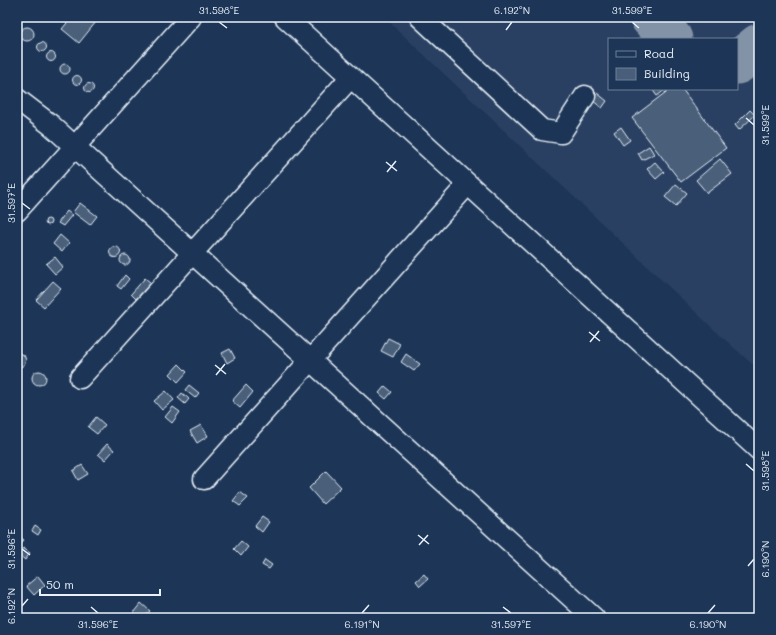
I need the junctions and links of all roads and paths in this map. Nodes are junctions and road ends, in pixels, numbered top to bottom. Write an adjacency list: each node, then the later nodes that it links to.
1 (191, 17): 7 (street)
2 (285, 17): 4 (street)
3 (420, 17): 5 (street)
4 (351, 76): 8 (street); 10 (street)
5 (586, 96)
6 (17, 99): 7 (street)
7 (74, 146): 9 (street); 10 (street)
8 (468, 184): 11 (street); 13 (street)
9 (17, 211)
10 (192, 253): 11 (street); 12 (street)
11 (310, 361): 14 (street); 15 (street)
12 (80, 378)
13 (759, 450)
14 (204, 479)
15 (594, 618)

